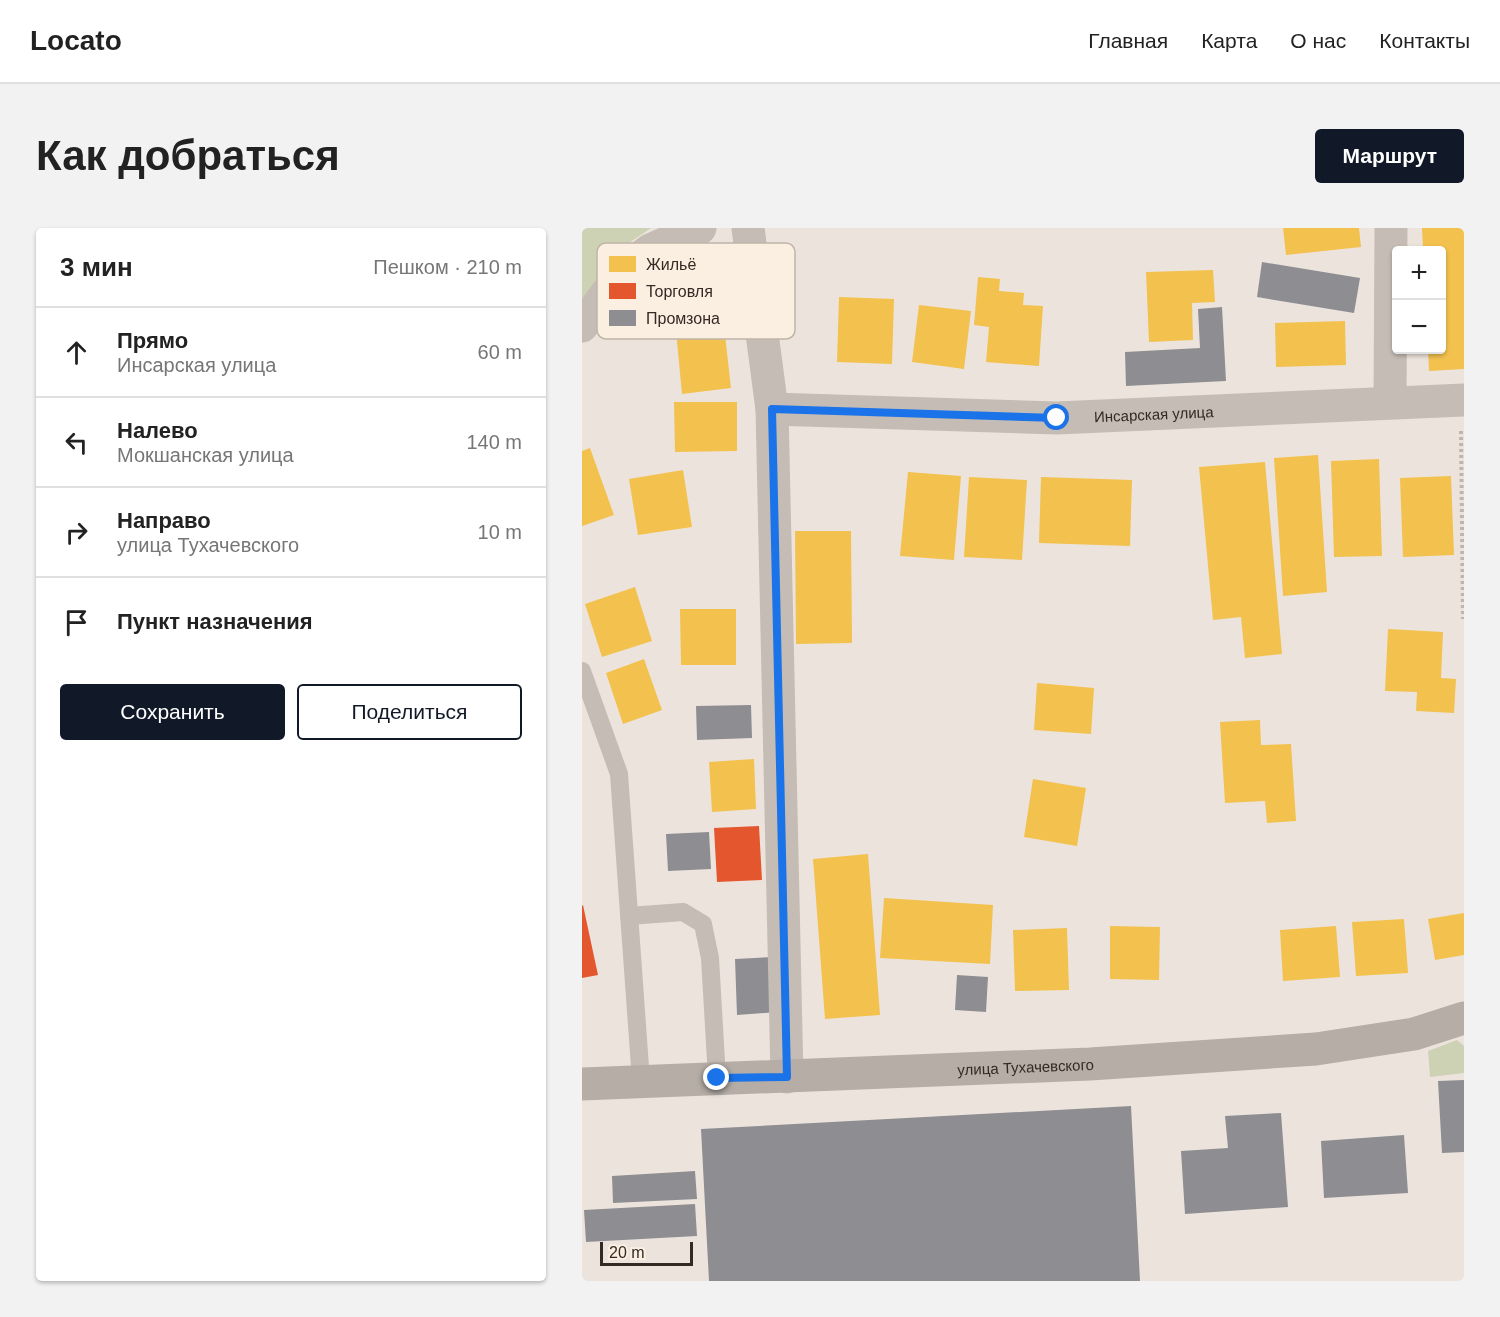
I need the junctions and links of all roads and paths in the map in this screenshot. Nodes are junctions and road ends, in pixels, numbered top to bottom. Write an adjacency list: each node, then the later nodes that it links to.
1 (700, 228): 4 (street)
2 (748, 228): 5 (street)
3 (1391, 228): 10 (street)
4 (666, 243)
5 (750, 243)
6 (597, 306): 7 (street)
7 (582, 326)
8 (763, 339): 11 (street)
9 (1462, 400): 10 (street, Инсарская улица); 12 (path)
10 (1390, 402): 11 (street, Инсарская улица)
11 (772, 409): 16 (street)
12 (1463, 619)
13 (582, 671): 14 (lane)
14 (629, 916): 17 (lane); 18 (lane)
15 (1464, 1018): 16 (main road, улица Тухачевского)
16 (787, 1077): 17 (main road, улица Тухачевского)
17 (717, 1078): 18 (main road, улица Тухачевского)
18 (641, 1081): 19 (main road, улица Тухачевского)
19 (582, 1084)

